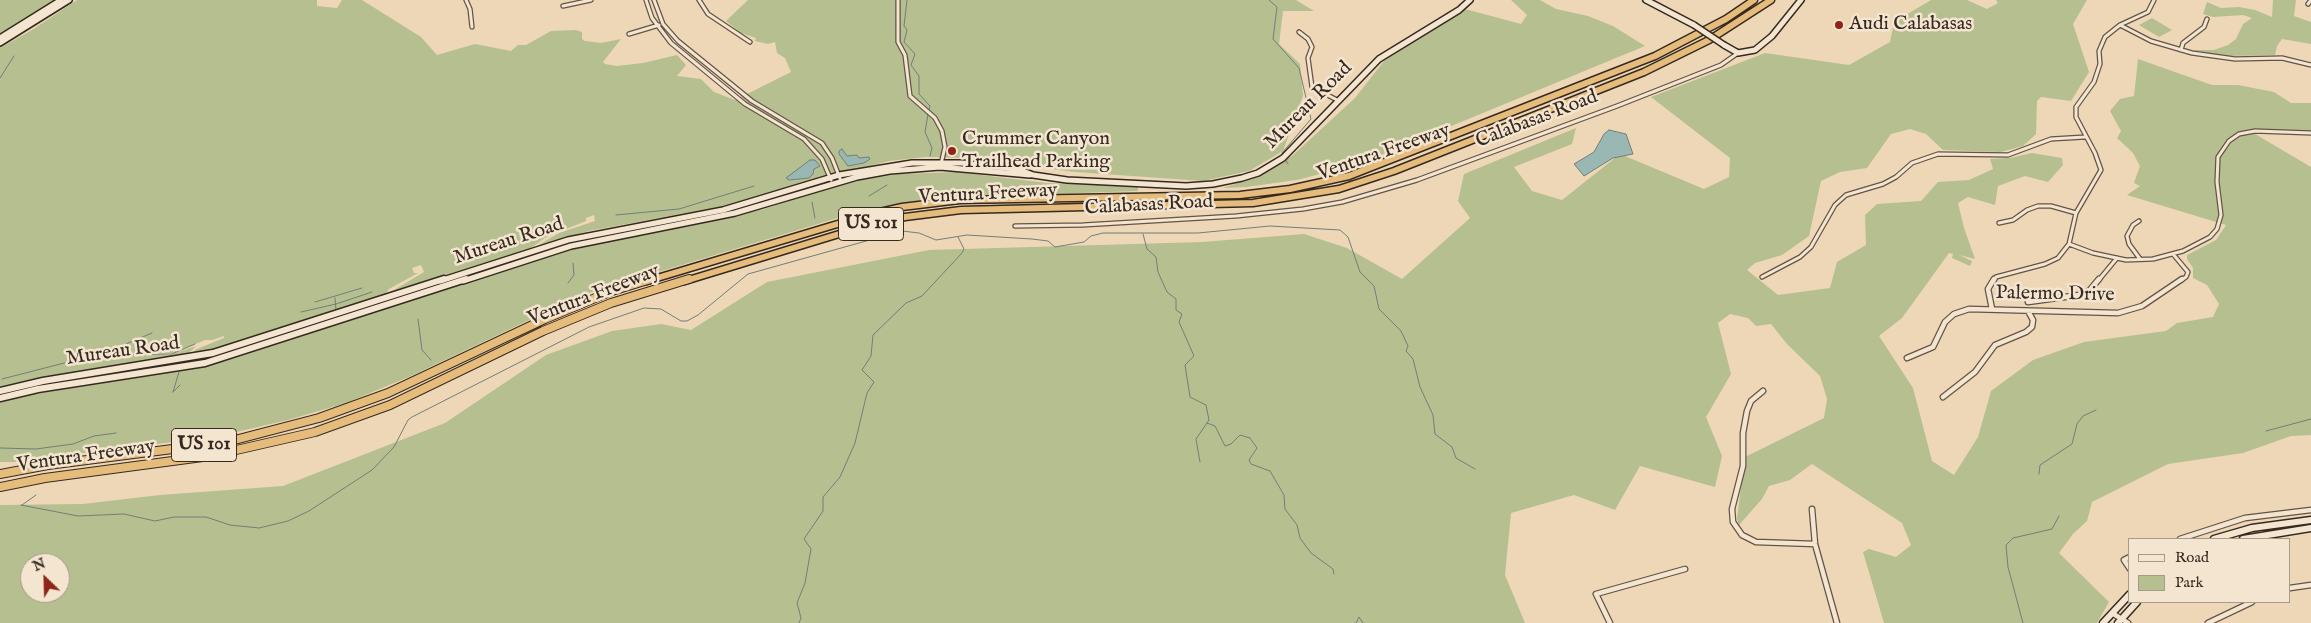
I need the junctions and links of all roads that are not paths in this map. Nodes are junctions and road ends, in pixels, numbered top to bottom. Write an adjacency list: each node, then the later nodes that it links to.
1 (61, 0): 21 (main road)
2 (69, 0): 22 (main road)
3 (466, 0): 20 (street)
4 (591, 0): 15 (street)
5 (646, 0): 19 (street)
6 (654, 0): 17 (street)
7 (699, 0): 27 (street)
8 (898, 0): 34 (street)
9 (1470, 0): 31 (main road, Mureau Road)
10 (1646, 0): 29 (main road, bridge)
11 (1754, 0): 54 (highway, Ventura Freeway / US 101)
12 (1771, 0): 55 (highway, Ventura Freeway / US 101)
13 (1801, 0): 29 (main road, Calabasas Road)
14 (2154, 0): 18 (street)
15 (563, 6)
16 (2207, 19): 28 (street)
17 (663, 24): 19 (street); 35 (street)
18 (2120, 25): 28 (street); 33 (street)
19 (657, 26): 24 (street); 36 (street)
20 (472, 27)
21 (14, 30): 22 (main road); 25 (main road)
22 (19, 32): 26 (main road)
23 (1298, 32): 31 (street)
24 (629, 34)
25 (0, 38)
26 (0, 42)
27 (750, 42)
28 (2181, 50): 30 (street)
29 (1738, 53): 40 (street, Calabasas Road)
30 (2311, 65)
31 (1339, 101): 34 (main road, Mureau Road)
32 (2311, 133): 42 (street)
33 (2085, 137): 37 (street); 45 (street)
34 (941, 165): 35 (main road, Mureau Road)
35 (840, 178): 36 (main road, Mureau Road)
36 (832, 181): 50 (main road, Mureau Road); 53 (main road, Mureau Road)
37 (2076, 213): 39 (street); 41 (street)
38 (2139, 221): 44 (street)
39 (1999, 223)
40 (1015, 226)
41 (2069, 244): 43 (street); 47 (street)
42 (2173, 254): 44 (street); 48 (street, Palermo Drive)
43 (2118, 258): 44 (street); 46 (street)
44 (2140, 259)
45 (1762, 277)
46 (2028, 302)
47 (1992, 309): 48 (street, Palermo Drive); 49 (street, Palermo Drive)
48 (2028, 311): 52 (street)
49 (1907, 358)
50 (0, 390)
51 (1763, 391): 63 (street)
52 (1944, 397)
53 (0, 398)
54 (0, 474)
55 (0, 487)
56 (1812, 509): 63 (street)
57 (2311, 510): 60 (street)
58 (2311, 520): 61 (main road)
59 (2311, 528): 62 (main road)
60 (2183, 538)
61 (2217, 538)
62 (2248, 538)
63 (1815, 544): 73 (street)
64 (1684, 569): 72 (street)
65 (2311, 585): 66 (street)
66 (2291, 588)
67 (2128, 596): 70 (main road)
68 (2135, 603): 71 (main road)
69 (2250, 603): 76 (street)
70 (2112, 613): 71 (street); 74 (main road)
71 (2120, 621): 75 (street)
72 (1610, 623)
73 (1837, 623)
74 (2103, 623)
75 (2128, 623)
76 (2208, 623)

